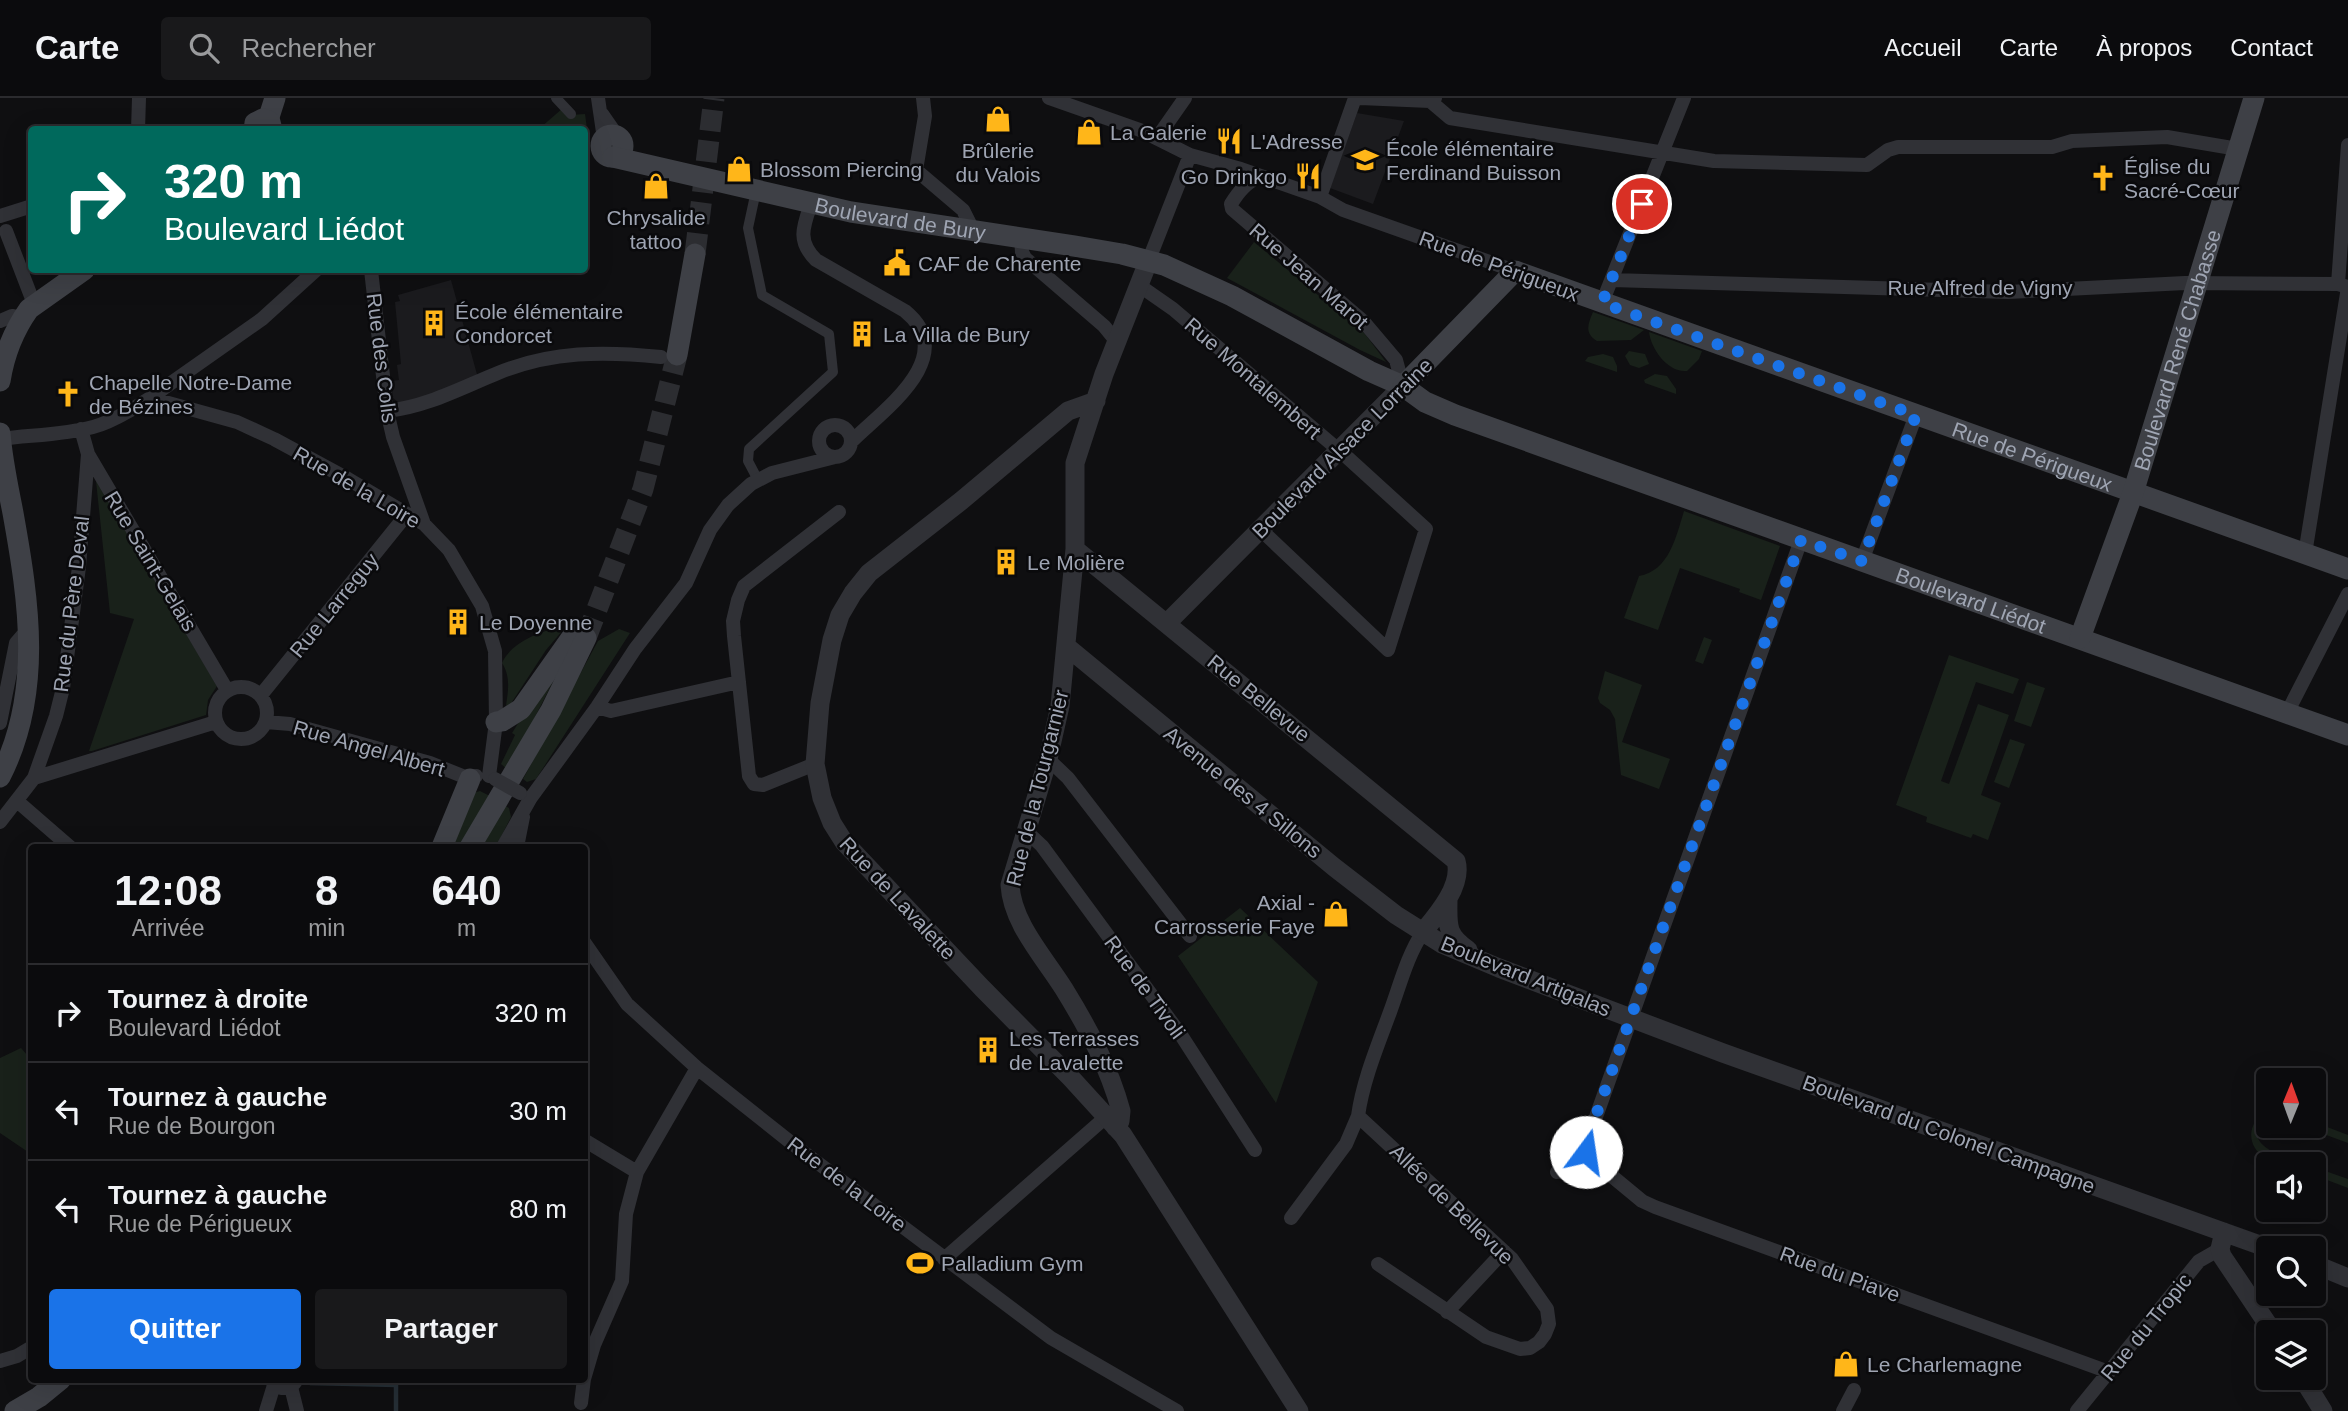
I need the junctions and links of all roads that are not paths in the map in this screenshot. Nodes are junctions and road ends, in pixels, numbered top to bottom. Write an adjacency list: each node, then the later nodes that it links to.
1 (139, 98): 13 (street)
2 (275, 98): 14 (main road)
3 (556, 98): 12 (street)
4 (923, 98): 27 (street)
5 (1049, 98): 15 (street, Rue de Périgueux)
6 (1185, 98): 15 (street)
7 (1358, 98): 10 (street); 23 (street)
8 (1684, 98): 19 (street)
9 (2254, 98): 18 (main road, Boulevard René Chabasse)
10 (1432, 99): 19 (street)
11 (599, 104): 17 (street)
12 (571, 114)
13 (138, 126)
14 (264, 126)
15 (1157, 138): 20 (street, Rue de Périgueux)
16 (2348, 145): 39 (street)
17 (604, 147): 22 (main road, Boulevard de Bury)
18 (2238, 149): 19 (street); 37 (main road, Boulevard René Chabasse)
19 (1662, 153): 36 (street)
20 (1190, 155): 21 (street, Rue de Périgueux); 31 (street)
21 (1260, 176): 23 (street, Rue de Périgueux); 47 (street, Rue Jean Marot)
22 (756, 191): 24 (main road, Boulevard de Bury); 64 (street)
23 (1320, 197): 32 (street, Rue de Périgueux)
24 (811, 204): 27 (main road, Boulevard de Bury); 50 (street)
25 (28, 207): 26 (street)
26 (0, 216)
27 (973, 230): 29 (main road, Boulevard de Bury)
28 (6, 231): 41 (street)
29 (1021, 238): 31 (main road, Boulevard de Bury); 43 (street)
30 (695, 254): 44 (main road)
31 (1148, 262): 38 (street, Rue de la Tourgarnier); 47 (main road, Boulevard de Bury)
32 (1515, 271): 40 (main road, Rue de Périgueux); 47 (main road, Boulevard Alsace Lorraine)
33 (80, 273): 41 (main road)
34 (313, 273): 48 (street)
35 (371, 273): 51 (street, Rue des Colis)
36 (1612, 280): 37 (street, Rue Alfred de Vigny); 40 (street)
37 (2198, 284): 39 (street, Rue Alfred de Vigny); 65 (main road, Boulevard René Chabasse)
38 (1140, 286): 43 (street, Rue de la Tourgarnier); 60 (street, Rue Montalembert)
39 (2344, 286): 72 (street)
40 (1602, 303): 53 (main road, Rue de Périgueux)
41 (29, 311): 42 (street); 46 (main road)
42 (0, 321)
43 (1117, 342): 45 (street, Rue de la Tourgarnier)
44 (669, 356): 51 (street)
45 (1104, 374): 49 (street, Rue de la Tourgarnier); 52 (street)
46 (0, 381)
47 (1403, 386): 60 (street, Boulevard Alsace Lorraine); 70 (main road, Boulevard Liédot)
48 (154, 399): 55 (street); 67 (street, Rue de la Loire)
49 (1096, 401): 52 (street, Rue de Lavalette); 71 (street, Rue de la Tourgarnier)
50 (883, 410): 54 (street); 58 (street)
51 (387, 411): 68 (street, Rue des Colis)
52 (1068, 411): 91 (street, Rue de Lavalette)
53 (1916, 415): 65 (main road, Rue de Périgueux); 73 (street)
54 (842, 427): 58 (street); 59 (street)
55 (81, 429): 57 (street); 61 (street, Rue Saint-Gelais)
56 (0, 433): 57 (main road)
57 (0, 439): 77 (main road)
58 (852, 442): 62 (street)
59 (820, 444): 62 (street); 63 (street)
60 (1339, 452): 69 (street, Boulevard Alsace Lorraine); 69 (street, Rue Montalembert)
61 (88, 454): 81 (street, Rue Saint-Gelais); 93 (street, Rue du Père Deval)
62 (835, 457): 63 (street)
63 (796, 466): 64 (street)
64 (758, 480): 83 (street)
65 (2133, 493): 72 (main road, Rue de Périgueux); 78 (main road, Boulevard René Chabasse)
66 (839, 512): 80 (street)
67 (407, 514): 68 (street, Rue de la Loire); 82 (street, Rue Larreguy)
68 (424, 524): 87 (street, Rue de la Loire)
69 (1261, 530): 76 (street, Boulevard Alsace Lorraine)
70 (1801, 540): 73 (main road, Boulevard Liédot); 108 (street)
71 (1075, 549): 76 (street, Rue Bellevue); 79 (street, Rue de la Tourgarnier)
72 (2305, 554): 74 (main road, Rue de Périgueux)
73 (1862, 561): 78 (main road, Boulevard Liédot)
74 (2348, 569)
75 (2348, 594): 84 (street)
76 (1167, 623): 103 (street, Rue Bellevue)
77 (29, 634): 88 (street); 92 (main road)
78 (2080, 638): 84 (main road, Boulevard Liédot)
79 (1066, 646): 90 (street, Rue de la Tourgarnier); 104 (street, Avenue des 4 Sillons)
80 (739, 682): 83 (street); 91 (street)
81 (228, 690): 82 (street); 85 (street)
82 (261, 695): 86 (street)
83 (597, 707): 95 (street)
84 (2287, 713): 89 (main road, Boulevard Liédot)
85 (216, 722): 86 (street); 93 (street)
86 (266, 722): 94 (street, Rue Angel Albert)
87 (496, 722): 94 (street, Rue de la Loire); 101 (main road)
88 (0, 723)
89 (2348, 735)
90 (1048, 759): 98 (street, Rue de la Tourgarnier); 105 (street)
91 (816, 764): 111 (street, Rue de Lavalette)
92 (0, 777)
93 (34, 778): 96 (street, Rue du Père Deval)
94 (485, 778): 95 (street, Rue Angel Albert, bridge); 100 (main road)
95 (525, 800): 102 (street)
96 (17, 801): 97 (street, Rue du Père Deval); 99 (street)
97 (0, 822)
98 (1026, 831): 111 (street, Rue de la Tourgarnier); 113 (street, Rue de Tivoli)
99 (67, 844)
100 (444, 844)
101 (472, 844)
102 (510, 844)
103 (1448, 897): 104 (street); 107 (street)
104 (1423, 932): 107 (street, Boulevard Artigalas); 110 (street)
105 (1190, 936)
106 (588, 948): 109 (street, Rue de la Loire)
107 (1485, 962): 108 (street, Boulevard Artigalas)
108 (1630, 1018): 114 (street); 118 (street, Boulevard du Colonel Campagne)
109 (697, 1068): 116 (street); 121 (street, Rue de la Loire)
110 (1358, 1115): 117 (street); 120 (street, Allée de Bellevue)
111 (1111, 1122): 121 (street); 144 (street)
112 (588, 1142): 116 (street)
113 (1255, 1150)
114 (1586, 1152): 115 (street); 130 (street, Rue du Piave)
115 (1557, 1171)
116 (637, 1172): 129 (street)
117 (1291, 1218)
118 (2222, 1241): 119 (street, Boulevard du Colonel Campagne); 126 (street); 130 (street, Rue du Tropic)
119 (2256, 1246)
120 (1504, 1251): 125 (street); 125 (street, Allée de Bellevue)
121 (944, 1259): 143 (street, Rue de la Loire)
122 (1378, 1264): 125 (street, Allée de Bellevue)
123 (2326, 1269): 124 (street)
124 (2348, 1278)
125 (1447, 1312)
126 (2265, 1320)
127 (28, 1349): 128 (street)
128 (0, 1361)
129 (588, 1365)
130 (2109, 1372): 146 (street, Rue du Tropic)
131 (62, 1383): 134 (main road)
132 (584, 1383): 137 (street)
133 (283, 1384): 140 (street); 141 (street); 142 (street)
134 (42, 1388): 138 (main road); 139 (main road)
135 (1854, 1390): 145 (street)
136 (2310, 1390): 147 (street)
137 (581, 1403)
138 (0, 1408)
139 (15, 1411)
140 (266, 1411)
141 (277, 1411)
142 (297, 1411)
143 (1177, 1411)
144 (1299, 1411)
145 (1843, 1411)
146 (2077, 1411)
147 (2323, 1411)

